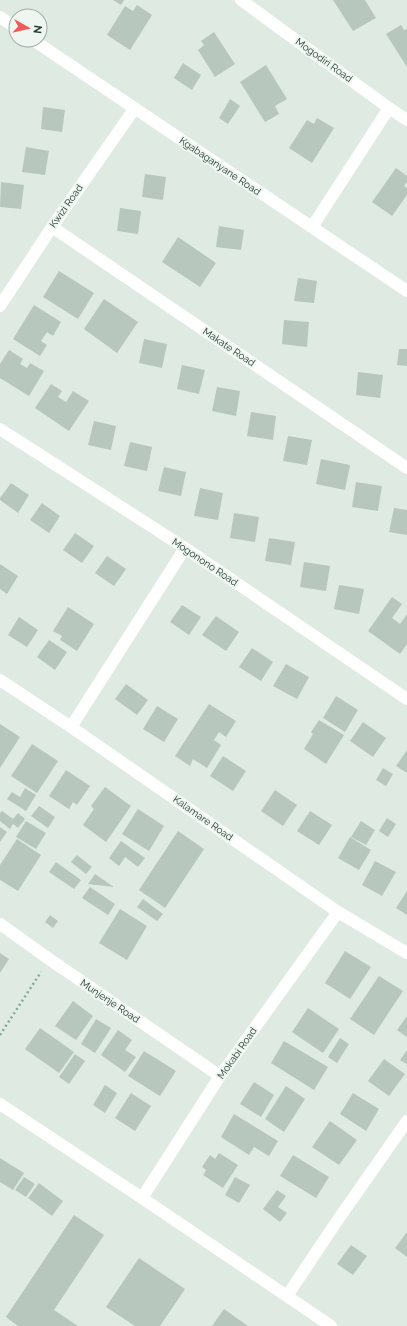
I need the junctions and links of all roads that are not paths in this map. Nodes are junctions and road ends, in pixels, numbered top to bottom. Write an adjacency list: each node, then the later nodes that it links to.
1 (241, 0): 4 (street, Mogodiri Road)
2 (46, 48): 3 (street, Kgabaganyane Road)
3 (135, 108): 6 (street, Kwizi Road); 7 (street, Kgabaganyane Road)
4 (389, 108): 5 (street, Mogodiri Road); 7 (street)
5 (407, 120)
6 (52, 227): 9 (street, Kwizi Road); 11 (street, Makate Road)
7 (312, 227): 8 (street, Kgabaganyane Road)
8 (407, 291)
9 (0, 306)
10 (0, 429): 12 (street, Mogonono Road)
11 (407, 468)
12 (185, 548): 14 (street, Mogonono Road); 15 (street)
13 (0, 680): 15 (street, Kalamare Road)
14 (407, 699)
15 (71, 727): 16 (street, Kalamare Road)
16 (338, 912): 18 (street, Kalamare Road); 19 (street, Mokabi Road)
17 (0, 924): 19 (street, Munjenje Road)
18 (407, 953)
19 (220, 1076): 22 (street, Mokabi Road)
20 (0, 1104): 22 (street)
21 (407, 1121): 23 (street)
22 (142, 1198): 23 (street)
23 (287, 1296): 24 (street)
24 (330, 1326)

